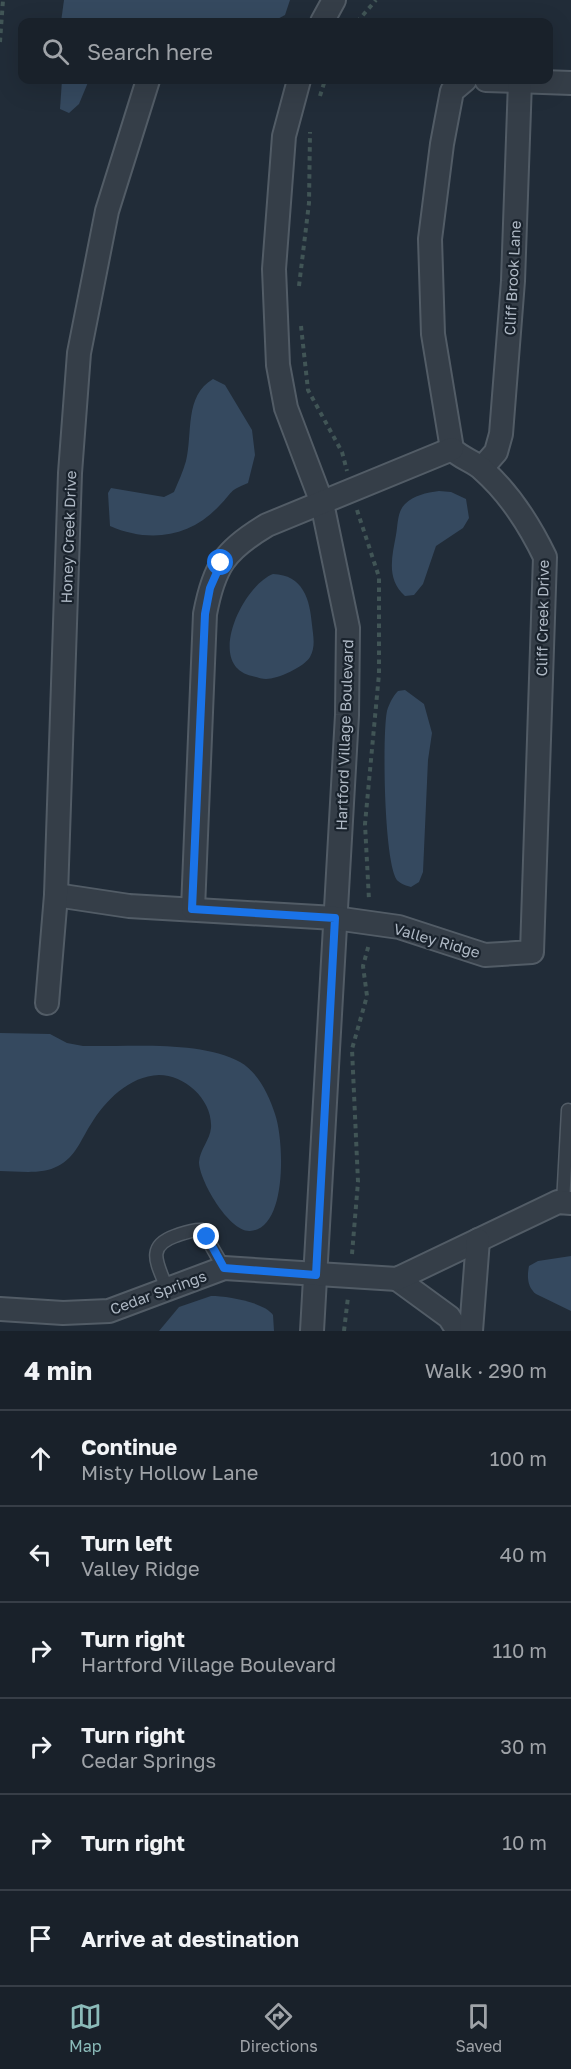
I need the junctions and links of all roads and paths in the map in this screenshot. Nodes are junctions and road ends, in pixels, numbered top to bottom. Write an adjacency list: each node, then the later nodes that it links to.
1 (3, 0): 6 (path)
2 (334, 0): 4 (street)
3 (376, 0): 5 (path)
4 (324, 18)
5 (360, 18)
6 (0, 42)
7 (553, 82): 8 (street)
8 (571, 83)
9 (147, 84): 16 (street, Honey Creek Drive)
10 (292, 84): 15 (street, Hartford Village Boulevard)
11 (461, 84): 13 (street)
12 (520, 84): 14 (street, Cliff Brook Lane)
13 (452, 449): 14 (street, Cliff Creek Drive); 15 (street)
14 (482, 468): 19 (street, Cliff Creek Drive)
15 (322, 503): 17 (street); 18 (street, Hartford Village Boulevard)
16 (56, 895): 17 (street, Valley Ridge); 20 (street, Honey Creek Drive)
17 (192, 909): 18 (street, Valley Ridge)
18 (335, 918): 19 (street, Valley Ridge); 25 (street, Hartford Village Boulevard)
19 (532, 952)
20 (47, 1003)
21 (568, 1110): 22 (lane)
22 (567, 1203): 23 (street)
23 (478, 1240): 26 (street); 32 (street)
24 (224, 1268): 25 (street, Cedar Springs); 27 (street, Cedar Springs); 27 (lane)
25 (316, 1275): 26 (street, Cedar Springs); 30 (street, Hartford Village Boulevard)
26 (397, 1279): 31 (street)
27 (167, 1289): 29 (street, Cedar Springs)
28 (0, 1309): 29 (street, Cedar Springs)
29 (112, 1321)
30 (312, 1331)
31 (458, 1331)
32 (471, 1331)

